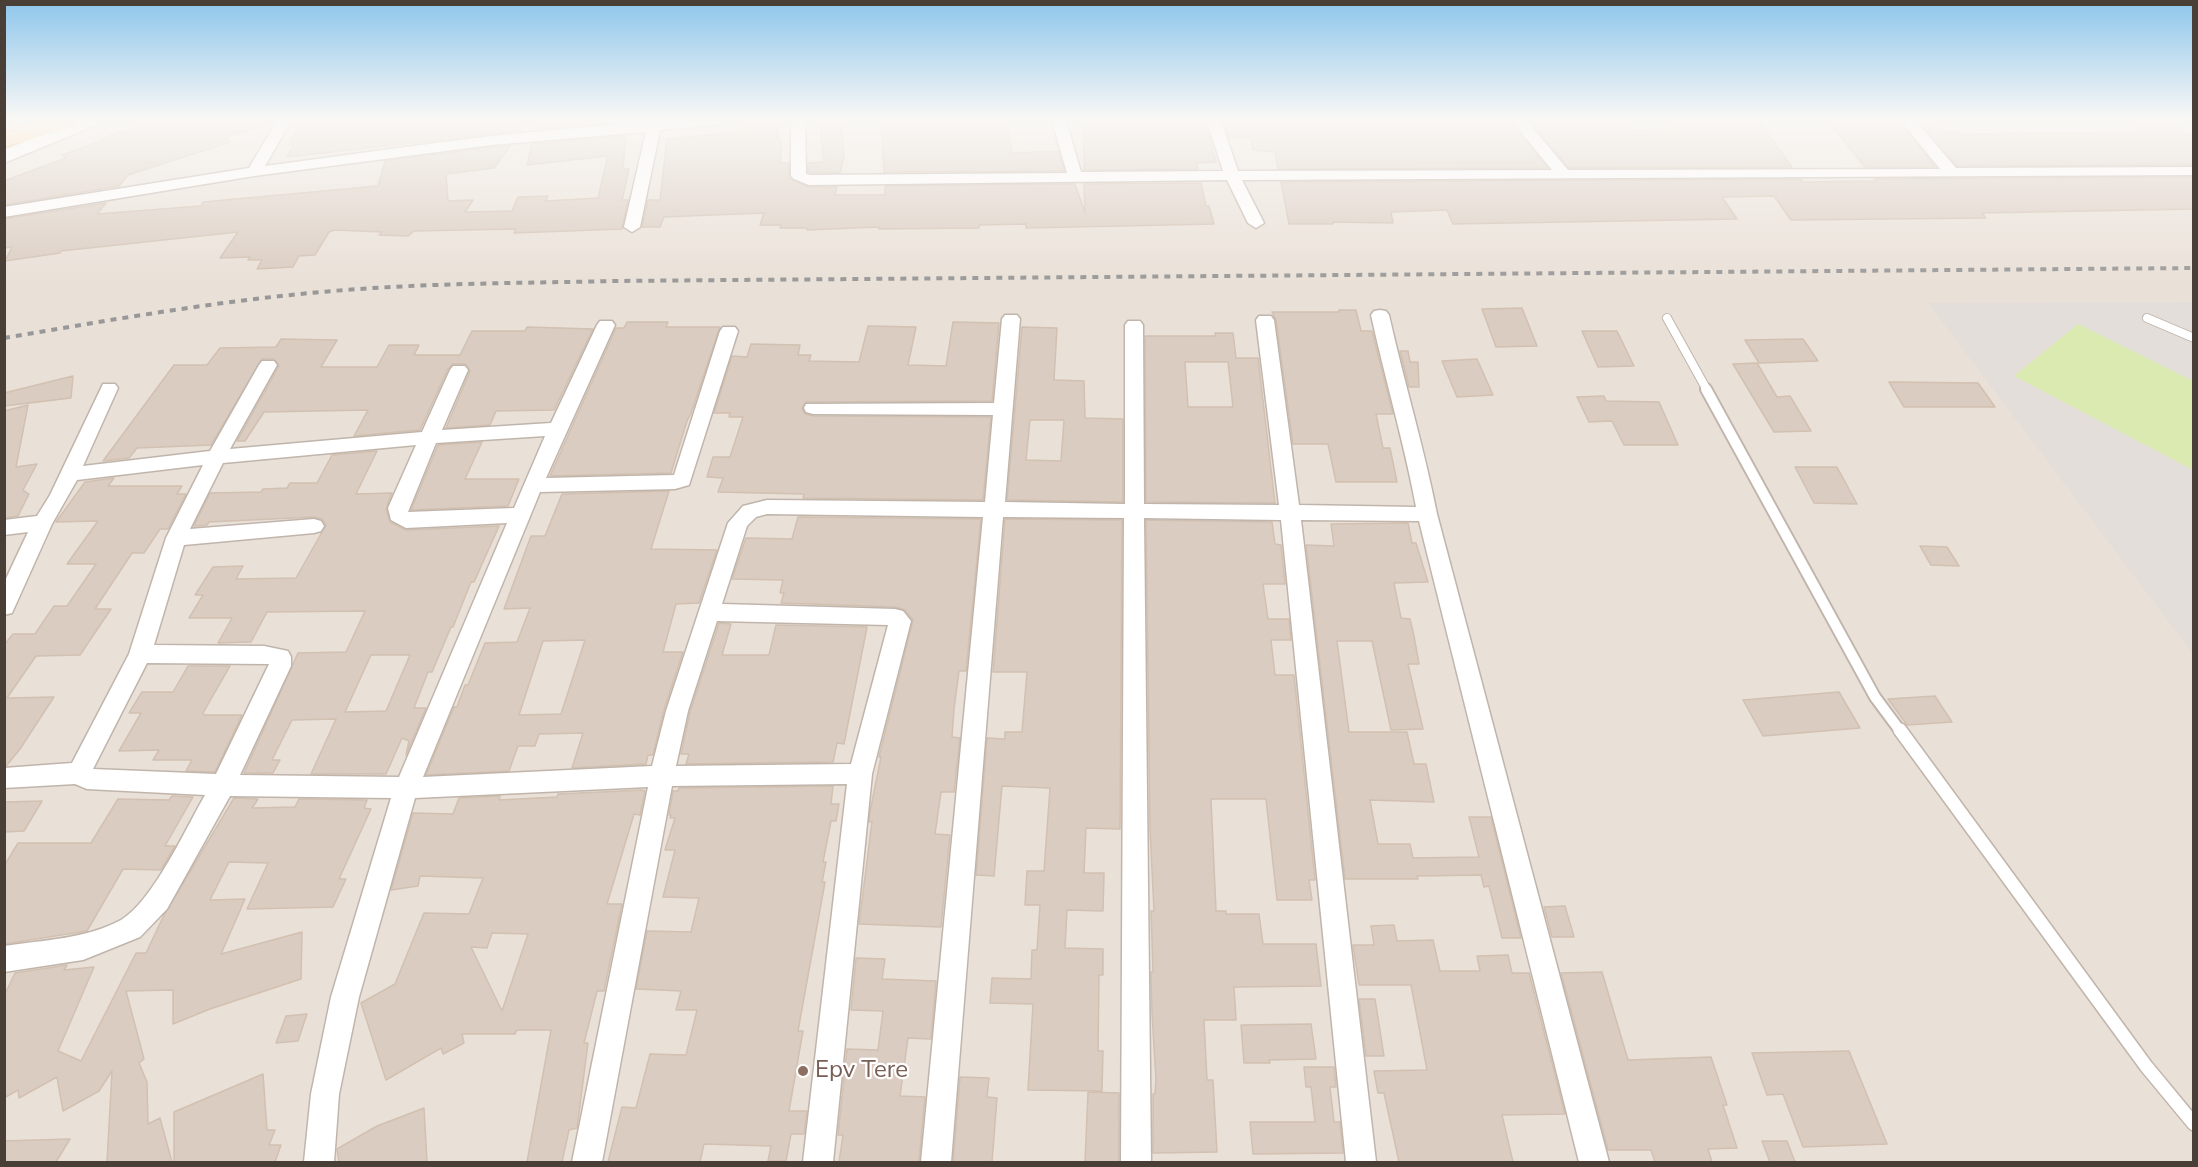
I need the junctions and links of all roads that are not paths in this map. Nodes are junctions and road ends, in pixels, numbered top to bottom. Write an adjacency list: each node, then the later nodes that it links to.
1 (232, 175): 10 (street)
2 (643, 175): 12 (street)
3 (799, 175): 8 (street)
4 (1117, 175): 8 (street)
5 (1232, 175): 11 (street)
6 (1474, 175): 9 (street)
7 (1634, 175): 9 (street)
8 (1075, 176)
9 (1564, 176)
10 (4, 212)
11 (1256, 223)
12 (632, 227)
13 (1380, 315): 35 (street)
14 (1667, 318): 51 (lane)
15 (2147, 318): 21 (lane)
16 (1011, 319): 26 (street)
17 (1265, 320): 34 (street)
18 (606, 325): 27 (street)
19 (1134, 325): 33 (street)
20 (729, 331): 31 (street)
21 (2193, 339)
22 (268, 365): 29 (street)
23 (459, 370): 28 (street)
24 (109, 388): 30 (street)
25 (813, 408): 26 (street)
26 (1004, 409): 32 (street)
27 (557, 429): 28 (street); 31 (street)
28 (431, 436): 29 (street); 36 (street)
29 (217, 456): 30 (street); 40 (street)
30 (70, 474): 37 (street)
31 (534, 484): 36 (street)
32 (995, 509): 33 (street); 42 (street); 55 (street)
33 (1135, 512): 34 (street); 56 (street)
34 (1290, 513): 35 (street); 57 (street)
35 (1427, 514): 58 (street)
36 (521, 515): 49 (street)
37 (43, 522): 39 (street); 41 (street)
38 (314, 525): 40 (street)
39 (4, 528)
40 (176, 538): 43 (street)
41 (4, 607)
42 (709, 612): 45 (street); 46 (street)
43 (140, 654): 44 (street); 48 (street)
44 (79, 773): 47 (street); 48 (street)
45 (860, 774): 46 (street); 54 (street)
46 (662, 776): 49 (street); 53 (street)
47 (4, 778)
48 (223, 785): 49 (street); 50 (street)
49 (406, 788): 52 (street)
50 (4, 959)
51 (2193, 1124)
52 (319, 1162)
53 (587, 1162)
54 (818, 1162)
55 (936, 1162)
56 (1136, 1162)
57 (1361, 1162)
58 (1594, 1162)

